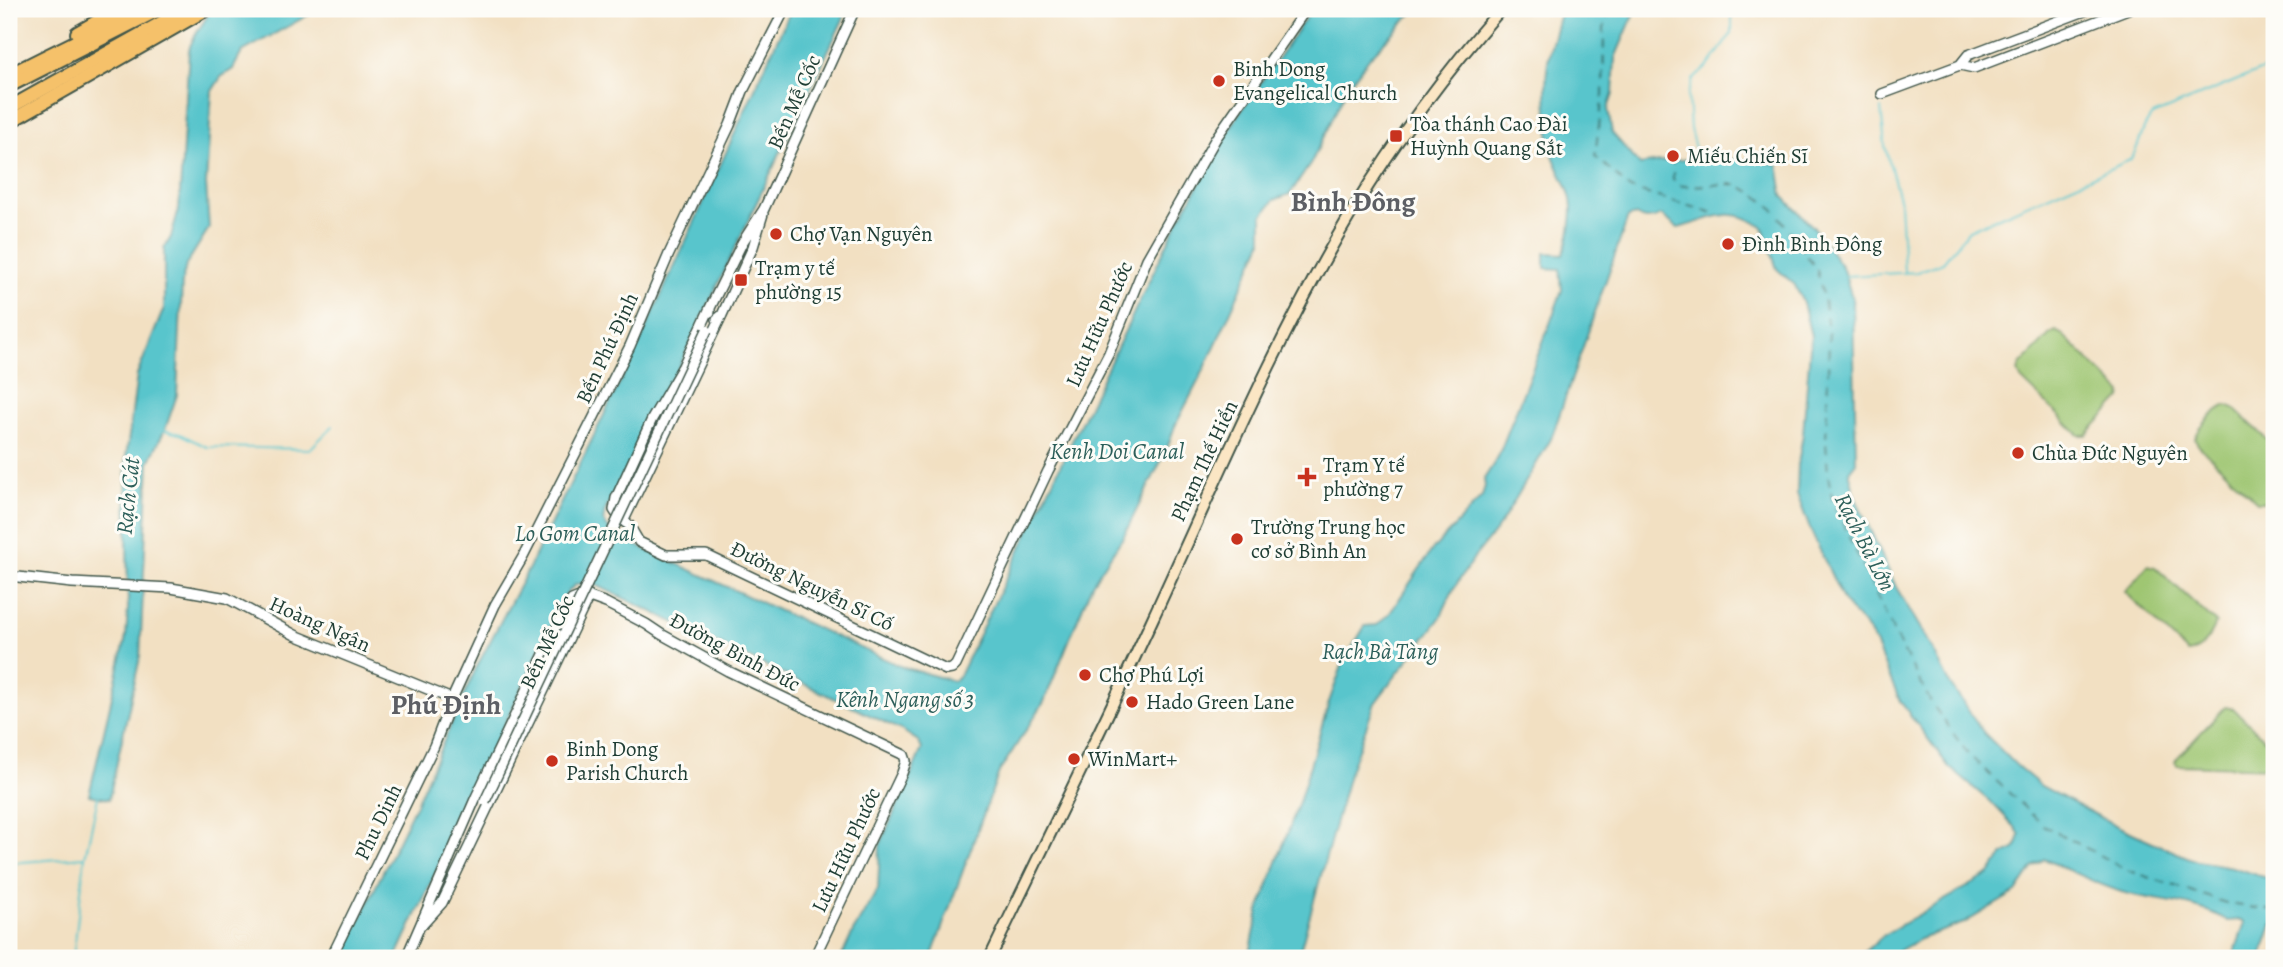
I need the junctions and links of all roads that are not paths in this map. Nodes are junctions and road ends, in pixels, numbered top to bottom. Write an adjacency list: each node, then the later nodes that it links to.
1 (119, 9): 13 (main road)
2 (139, 9): 13 (main road)
3 (160, 9): 16 (main road)
4 (186, 9): 18 (main road)
5 (206, 9): 19 (main road)
6 (785, 9): 30 (street, Bến Phú Định)
7 (855, 9): 20 (street, Bến Mễ Cốc)
8 (1306, 9): 29 (street, Lưu Hữu Phước)
9 (1501, 9): 41 (main road, Phạm Thế Hiển)
10 (2090, 9): 14 (street)
11 (2128, 9): 12 (street)
12 (2111, 12): 14 (street)
13 (55, 50): 15 (main road)
14 (1960, 65): 17 (street)
15 (9, 75)
16 (9, 86)
17 (1882, 94)
18 (9, 108)
19 (9, 122)
20 (764, 209): 21 (street, Bến Mễ Cốc); 22 (street, Bến Mễ Cốc)
21 (742, 243): 22 (street); 23 (street, Bến Mễ Cốc)
22 (753, 247): 24 (street, Bến Mễ Cốc)
23 (710, 308): 25 (street, Bến Mễ Cốc); 26 (street, Bến Mễ Cốc)
24 (722, 315): 25 (street, Bến Mễ Cốc); 26 (street, Bến Mễ Cốc)
25 (707, 330): 32 (street, bridge)
26 (624, 520): 29 (street, Đường Nguyễn Sĩ Cố)
27 (9, 576): 30 (street, Hoàng Ngân)
28 (589, 596): 31 (street, Đường Bình Đức); 33 (street, Bến Mễ Cốc); 34 (street, Bến Mễ Cốc)
29 (952, 669)
30 (452, 699): 38 (street, Phu Dinh)
31 (905, 755): 40 (street, Lưu Hữu Phước)
32 (485, 801): 33 (street, Bến Mễ Cốc); 34 (street, Bến Mễ Cốc)
33 (470, 815): 35 (street, Bến Mễ Cốc)
34 (481, 821): 36 (street, Bến Mễ Cốc)
35 (446, 868): 36 (street); 37 (street, Bến Mễ Cốc)
36 (456, 873): 37 (street, Bến Mễ Cốc)
37 (420, 928): 39 (street, Bến Mễ Cốc)
38 (331, 958)
39 (406, 958)
40 (814, 958)
41 (990, 958)

